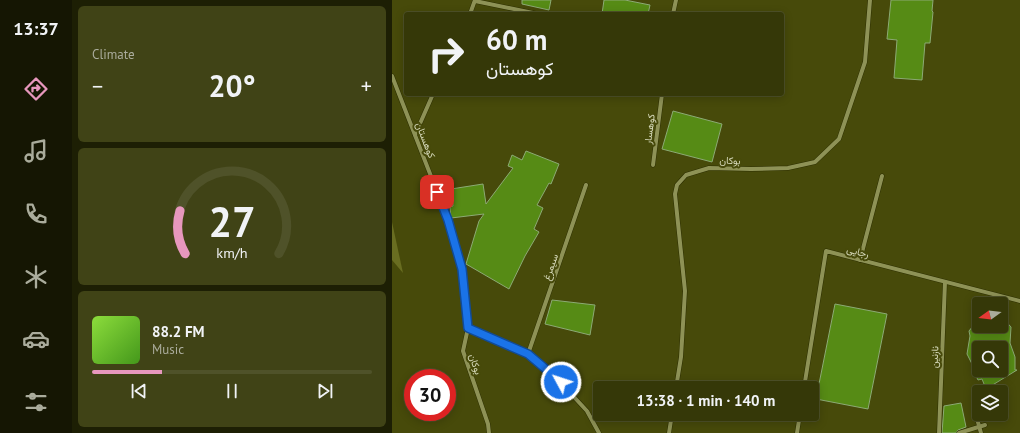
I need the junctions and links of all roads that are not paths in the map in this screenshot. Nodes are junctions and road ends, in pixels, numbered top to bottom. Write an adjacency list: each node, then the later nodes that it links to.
1 (475, 0): 4 (street); 5 (street)
2 (676, 0): 6 (street)
3 (870, 0): 19 (street, بوکان)
4 (471, 12)
5 (529, 12)
6 (673, 12)
7 (392, 76): 10 (street, کوهستان)
8 (432, 96): 10 (street)
9 (662, 96): 11 (street, کوهسار)
10 (415, 135): 17 (street, کوهستان)
11 (653, 165)
12 (882, 176): 14 (street)
13 (586, 185): 18 (street, سیمرغ)
14 (860, 260): 15 (street, رجایی); 20 (street, رجایی)
15 (945, 282): 16 (street, رجایی); 30 (street, نازنین)
16 (1020, 301)
17 (468, 328): 18 (street); 26 (street, بوکان)
18 (528, 354): 27 (street)
19 (677, 381)
20 (805, 381)
21 (671, 421): 28 (street)
22 (799, 421): 29 (street)
23 (978, 421): 25 (street)
24 (985, 425): 25 (street)
25 (980, 427): 31 (street); 32 (street)
26 (489, 433)
27 (599, 433)
28 (669, 433)
29 (797, 433)
30 (939, 433)
31 (958, 433)
32 (981, 433)

